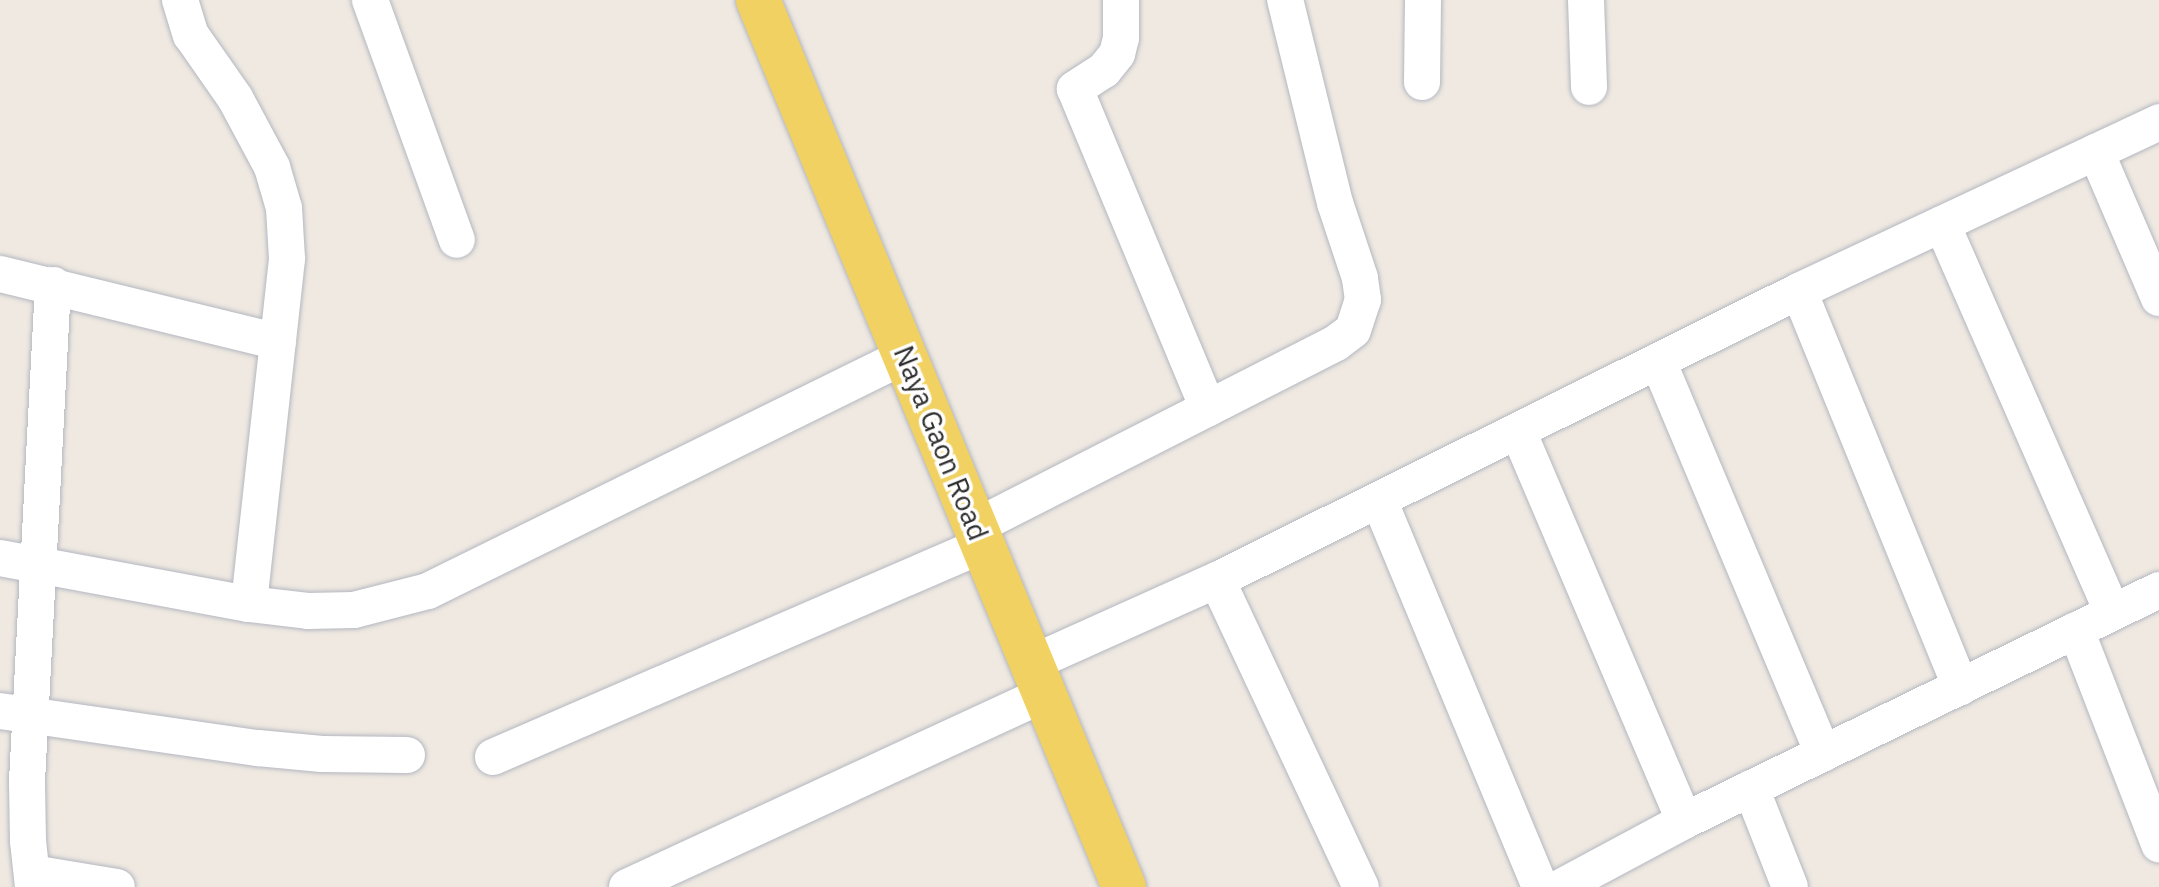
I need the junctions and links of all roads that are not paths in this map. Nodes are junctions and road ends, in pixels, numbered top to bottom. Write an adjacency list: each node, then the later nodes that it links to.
1 (180, 0): 18 (street)
2 (370, 0): 13 (street)
3 (758, 0): 19 (main road, Naya Gaon Road)
4 (1121, 0): 21 (street)
5 (1285, 0): 21 (street)
6 (1423, 0): 8 (street)
7 (1586, 0): 9 (street)
8 (1422, 82)
9 (1589, 87)
10 (2159, 122): 11 (street)
11 (2096, 152): 12 (street); 17 (street)
12 (1942, 224): 16 (street); 30 (street)
13 (457, 240)
14 (0, 274): 15 (street)
15 (53, 285): 18 (street); 26 (street)
16 (1799, 291): 20 (street); 33 (street)
17 (2159, 298)
18 (278, 342): 29 (street)
19 (905, 356): 24 (main road, Naya Gaon Road); 29 (street)
20 (1658, 361): 22 (street); 35 (street)
21 (1208, 408): 24 (street)
22 (1518, 431): 23 (street); 39 (street)
23 (1379, 500): 27 (street); 46 (street)
24 (979, 536): 32 (main road, Naya Gaon Road); 37 (street)
25 (0, 558): 26 (street)
26 (40, 564): 29 (street); 34 (street)
27 (1217, 580): 32 (street); 45 (street)
28 (2159, 590): 30 (street)
29 (249, 604)
30 (2112, 612): 31 (street)
31 (2076, 630): 33 (street); 40 (street)
32 (1038, 678): 43 (street); 44 (main road, Naya Gaon Road)
33 (1961, 687): 35 (street)
34 (16, 713): 36 (street); 41 (street)
35 (1823, 754): 38 (street)
36 (407, 755)
37 (493, 757)
38 (1751, 788): 39 (street); 48 (street)
39 (1684, 821): 47 (street)
40 (2159, 844)
41 (23, 860): 42 (street)
42 (117, 887)
43 (627, 887)
44 (1124, 887)
45 (1361, 887)
46 (1540, 887)
47 (1561, 887)
48 (1790, 887)

